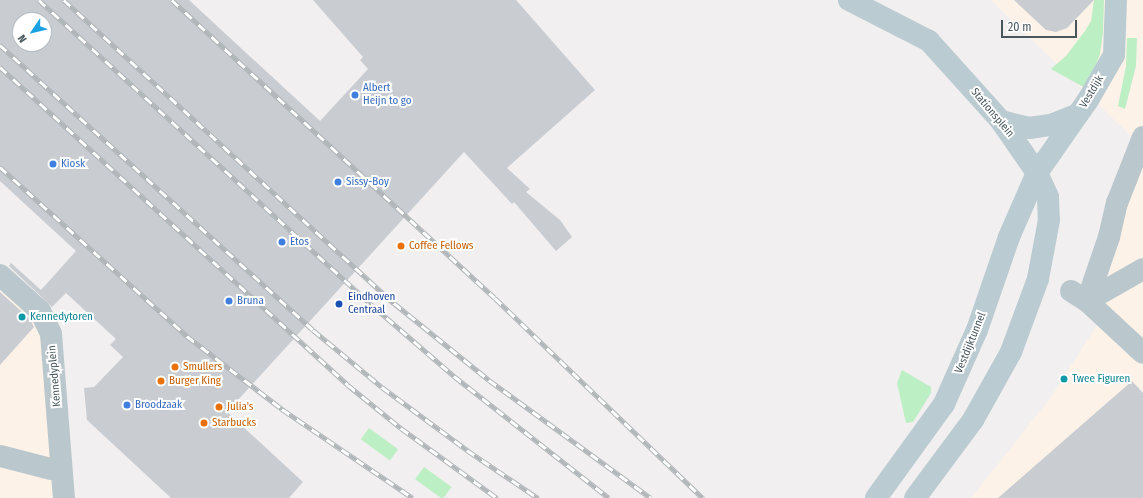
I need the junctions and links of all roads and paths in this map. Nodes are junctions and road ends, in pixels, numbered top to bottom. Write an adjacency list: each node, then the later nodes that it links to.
1 (850, 0): 4 (street, Stationsplein)
2 (1116, 0): 3 (street, Vestdijk)
3 (1079, 113): 4 (street); 6 (street, Vestdijk)
4 (1001, 121): 6 (street, Stationsplein)
5 (1143, 137): 9 (street)
6 (1037, 173): 14 (street, Vestdijktunnel); 15 (street, Stationsplein)
7 (1143, 269): 9 (street)
8 (0, 274): 13 (street, Kennedyplein)
9 (1079, 296): 10 (street)
10 (1143, 353)
11 (0, 456): 12 (street)
12 (51, 469)
13 (64, 498)
14 (876, 498)
15 (915, 498)

